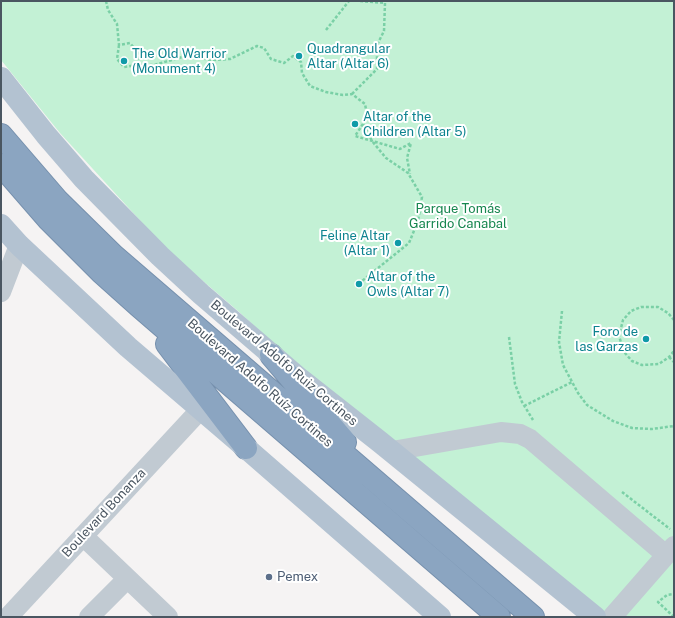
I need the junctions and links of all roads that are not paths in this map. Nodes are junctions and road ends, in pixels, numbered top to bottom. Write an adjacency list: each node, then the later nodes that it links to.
1 (1, 78): 8 (main road, Boulevard Adolfo Ruiz Cortines)
2 (1, 135): 12 (highway, Boulevard Adolfo Ruíz Cortines)
3 (1, 165): 7 (highway, Boulevard Adolfo Ruíz Cortines)
4 (1, 226): 5 (main road)
5 (18, 245): 6 (street); 9 (main road)
6 (1, 292)
7 (138, 306): 10 (highway); 20 (highway, Boulevard Adolfo Ruíz Cortines)
8 (271, 355): 11 (main road, Boulevard Adolfo Ruiz Cortines); 12 (highway)
9 (200, 410): 10 (main road); 13 (street, Boulevard Bonanza)
10 (246, 448): 19 (main road)
11 (392, 451): 14 (street); 22 (main road, Boulevard Adolfo Ruiz Cortines)
12 (393, 498): 21 (highway, Boulevard Adolfo Ruíz Cortines)
13 (82, 536): 15 (street); 16 (street, Boulevard Bonanza)
14 (670, 551): 23 (street)
15 (127, 579): 17 (street); 18 (street)
16 (8, 617)
17 (89, 617)
18 (168, 617)
19 (440, 617)
20 (499, 617)
21 (533, 617)
22 (595, 617)
23 (612, 617)

